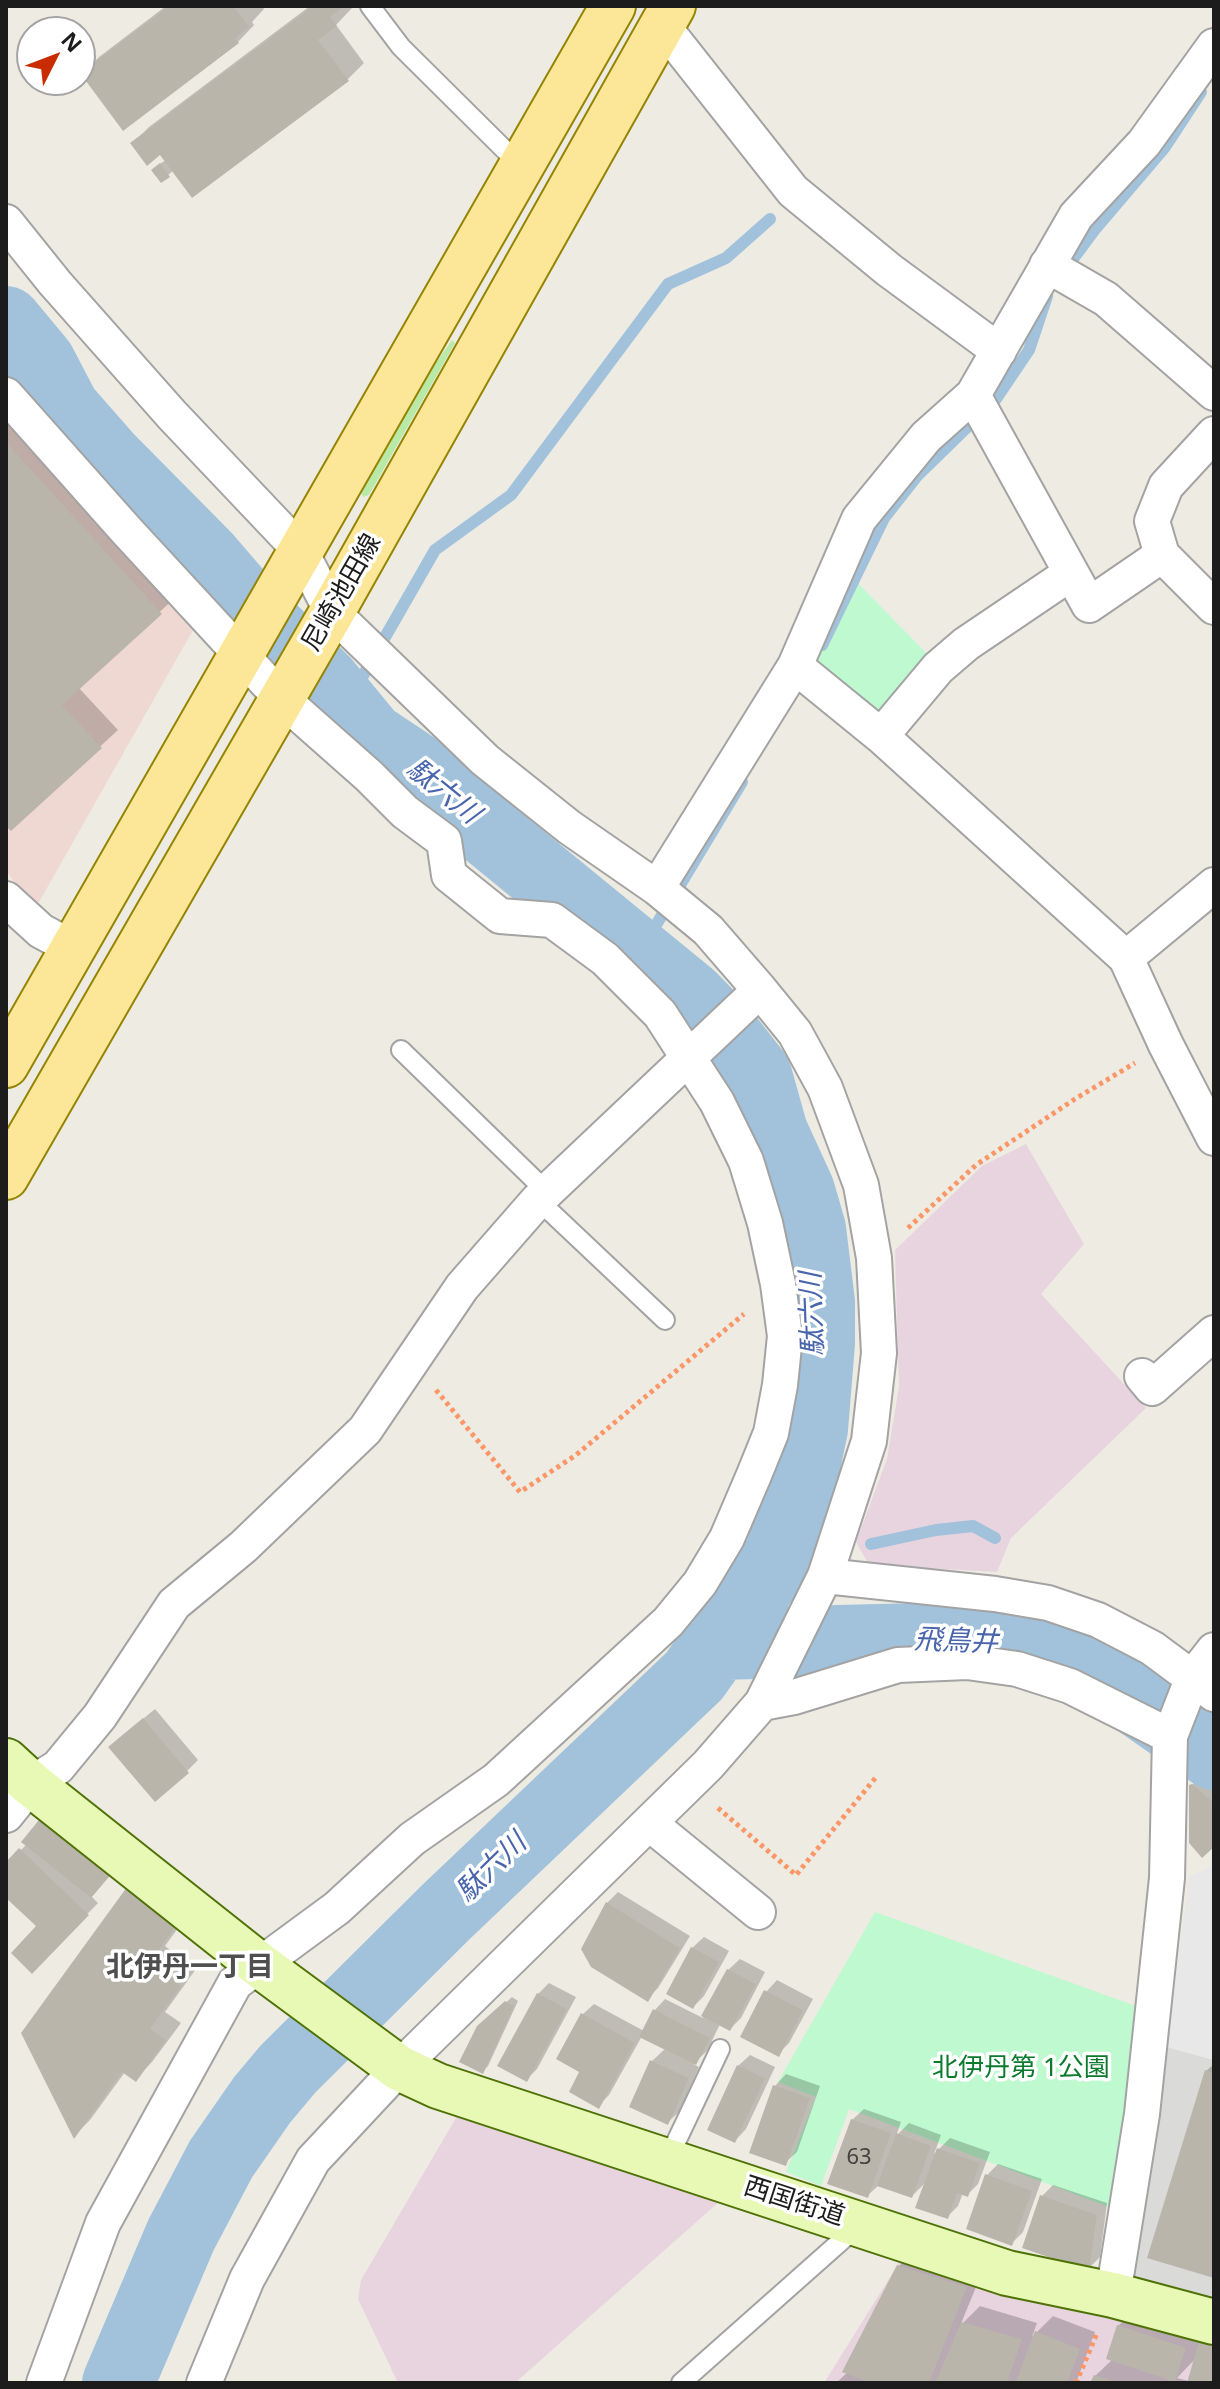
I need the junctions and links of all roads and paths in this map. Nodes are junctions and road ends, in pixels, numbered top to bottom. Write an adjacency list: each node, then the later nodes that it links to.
1 (370, 6): 5 (lane)
2 (613, 6): 5 (main road)
3 (664, 12): 8 (street); 17 (main road, 尼崎池田線)
4 (1214, 46): 7 (street)
5 (521, 166): 13 (main road)
6 (6, 222): 13 (street)
7 (1047, 265): 8 (street); 9 (street)
8 (999, 351): 11 (street)
9 (1214, 393)
10 (6, 395): 18 (street)
11 (973, 395): 15 (street); 19 (street)
12 (1214, 434): 14 (street)
13 (300, 550): 17 (street); 18 (main road)
14 (1162, 555): 15 (street); 16 (street)
15 (1071, 573): 21 (street)
16 (1214, 607)
17 (332, 612): 20 (main road, 尼崎池田線); 23 (street)
18 (240, 655): 20 (street); 25 (main road)
19 (795, 666): 21 (street); 23 (street)
20 (282, 699): 30 (street); 33 (main road, 尼崎池田線)
21 (881, 736): 26 (street)
22 (1214, 885): 26 (street)
23 (657, 888): 27 (street)
24 (6, 899): 25 (street)
25 (73, 948): 31 (main road)
26 (1126, 958): 28 (street)
27 (760, 990): 30 (street); 35 (street)
28 (1166, 1045): 32 (street); 35 (path)
29 (401, 1050): 34 (lane)
30 (688, 1057): 34 (street); 36 (street)
31 (6, 1065)
32 (1214, 1138)
33 (6, 1177)
34 (542, 1196): 37 (lane); 39 (street)
35 (874, 1258): 41 (street)
36 (778, 1284): 39 (path); 51 (street)
37 (665, 1320)
38 (1214, 1333): 40 (street)
39 (412, 1360): 48 (street)
40 (1151, 1386)
41 (819, 1590): 43 (street); 44 (street)
42 (1214, 1650): 43 (street)
43 (1197, 1689): 45 (street)
44 (767, 1692): 45 (street); 47 (street)
45 (1170, 1734): 56 (street)
46 (877, 1776): 47 (path)
47 (689, 1784): 49 (street)
48 (14, 1787): 51 (street, 西国街道)
49 (649, 1823): 50 (street); 53 (street)
50 (758, 1912)
51 (265, 1968): 53 (street, 西国街道); 58 (street)
52 (720, 2049): 54 (lane)
53 (391, 2062): 54 (street, 西国街道); 59 (street)
54 (667, 2161): 55 (street, 西国街道)
55 (860, 2224): 56 (street, 西国街道); 60 (lane)
56 (1113, 2295): 57 (street, 西国街道); 61 (path)
57 (1214, 2322)
58 (44, 2383)
59 (204, 2383)
60 (681, 2383)
61 (1076, 2383)

